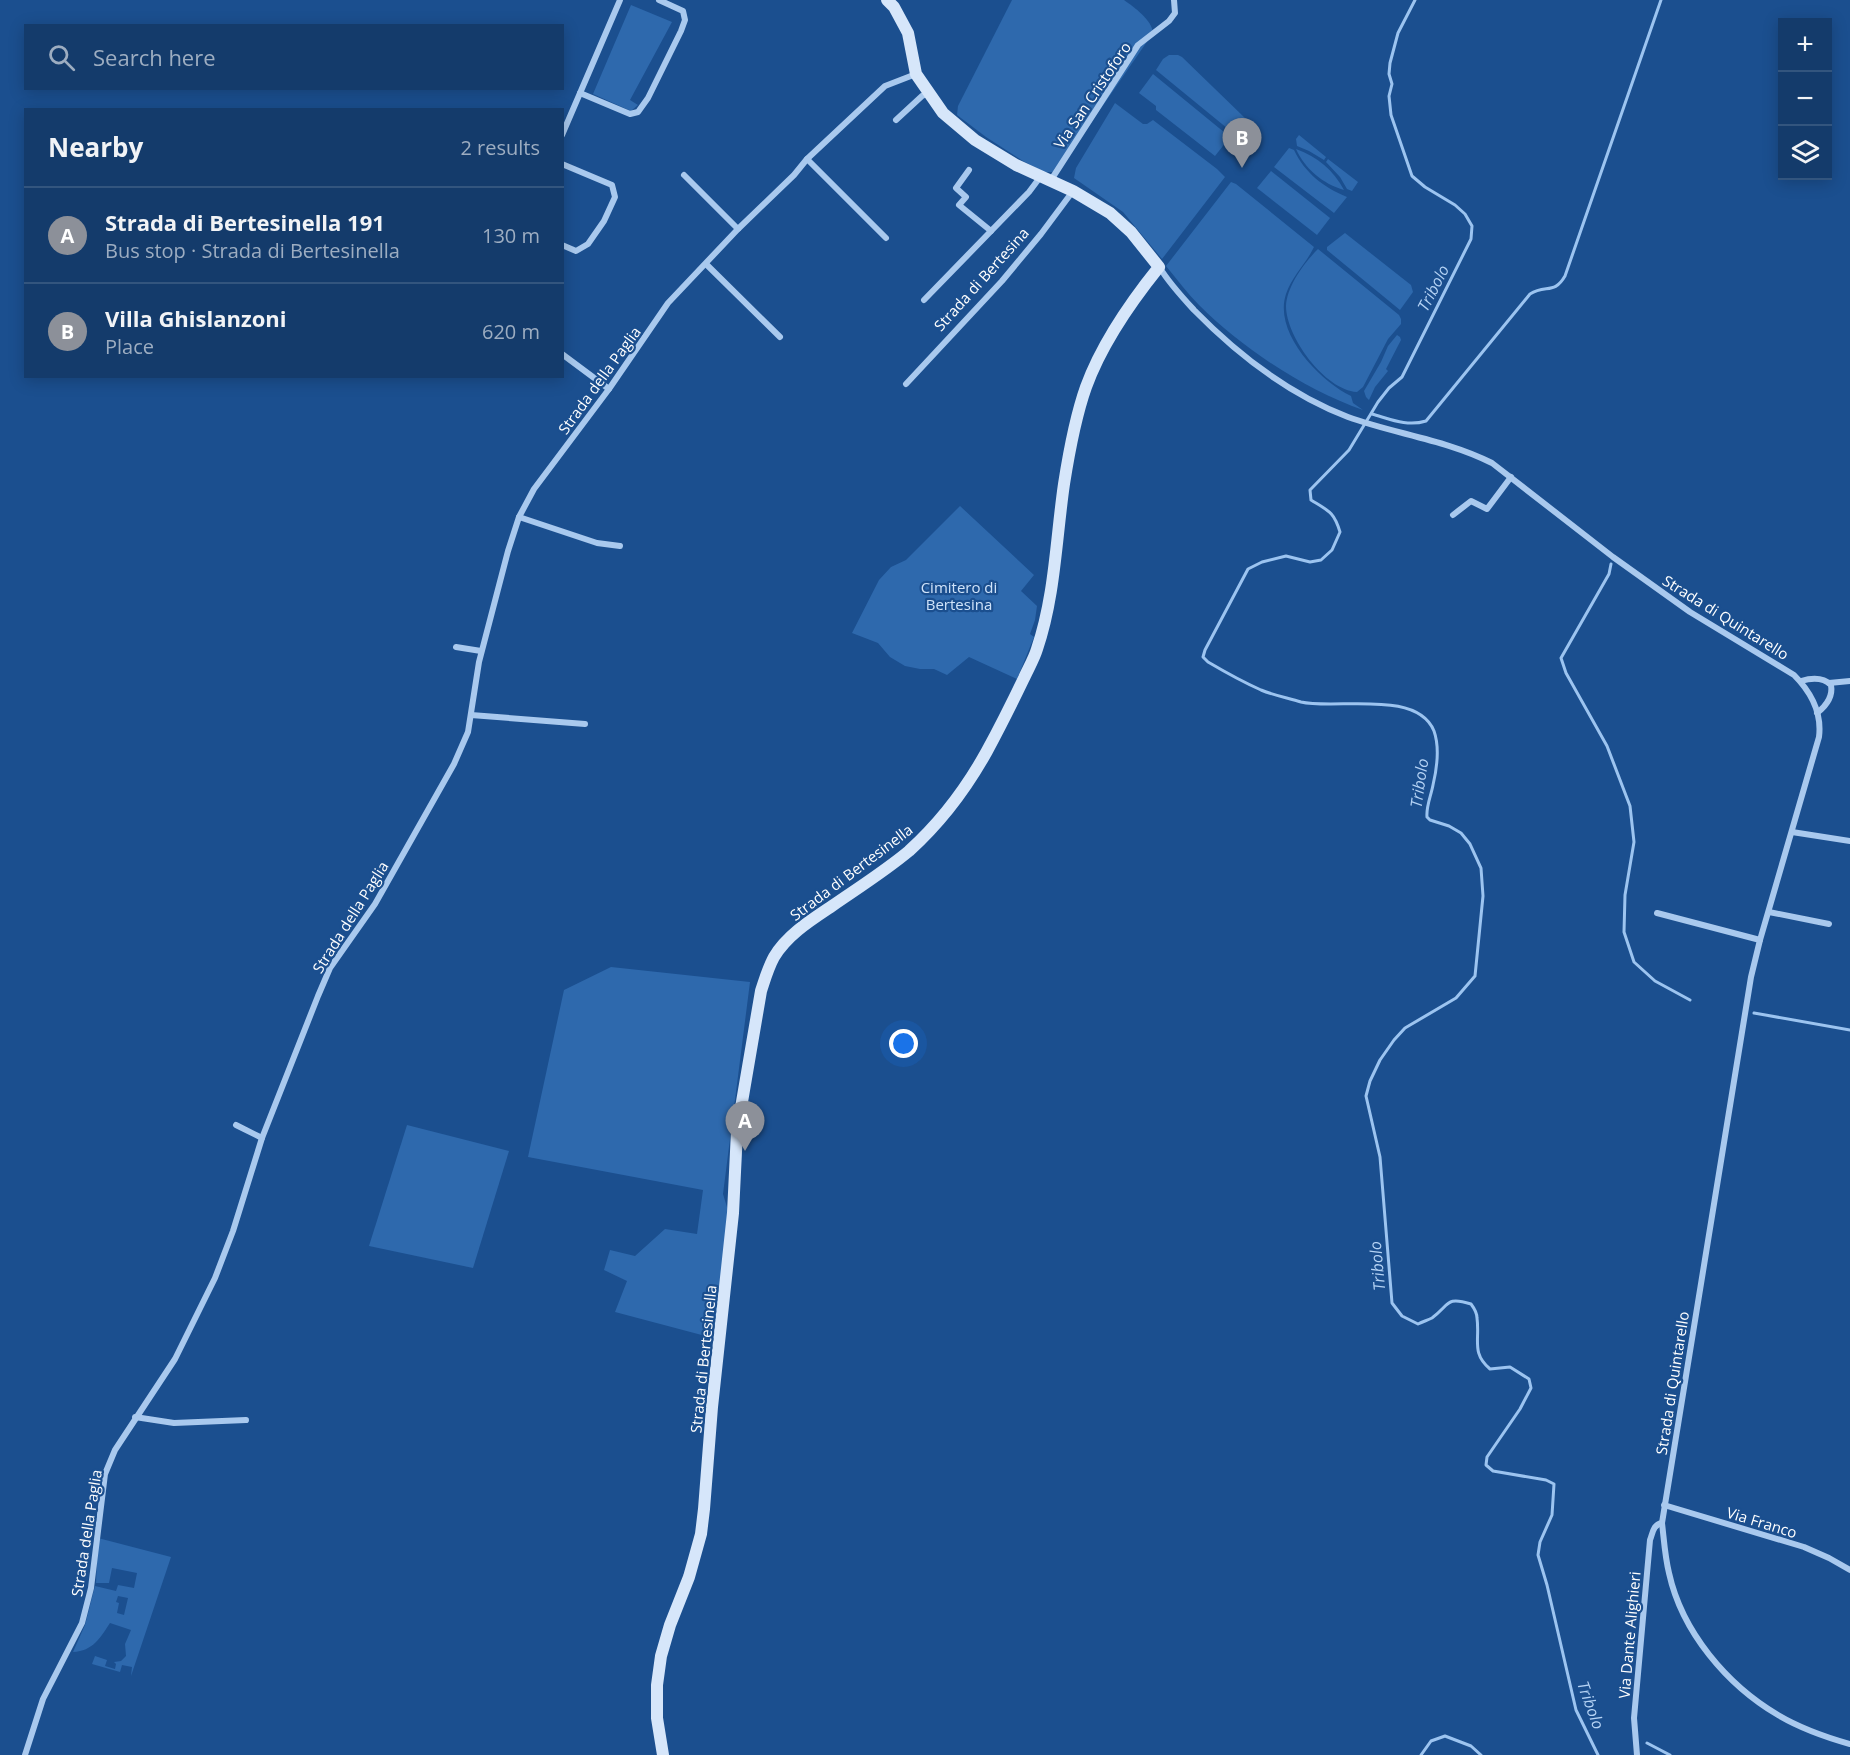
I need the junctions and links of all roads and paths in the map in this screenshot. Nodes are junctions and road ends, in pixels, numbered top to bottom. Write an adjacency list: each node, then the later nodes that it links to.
1 (620, 0): 6 (street)
2 (659, 0): 6 (street)
3 (887, 0): 5 (street)
4 (1174, 0): 14 (street, Via San Cristoforo)
5 (916, 74): 7 (street); 10 (street, Strada della Paglia)
6 (580, 93): 9 (street)
7 (928, 93): 8 (street); 14 (street)
8 (896, 120)
9 (564, 130)
10 (807, 159): 16 (street, Strada della Paglia); 18 (street)
11 (564, 165): 19 (street)
12 (969, 170): 17 (street, Strada di Bertesina)
13 (684, 175): 16 (street)
14 (1046, 178): 15 (street); 17 (street, Strada di Bertesina)
15 (1073, 191): 21 (street); 25 (street, Strada di Bertesina)
16 (738, 229): 20 (street, Strada della Paglia)
17 (991, 231): 22 (street, Strada di Bertesina)
18 (886, 238)
19 (564, 246)
20 (706, 264): 23 (street); 26 (street, Strada della Paglia)
21 (1159, 267): 27 (street, Strada di Quintarello); 54 (street, Strada di Bertesinella)
22 (924, 300)
23 (780, 337)
24 (564, 355): 26 (street)
25 (906, 384)
26 (609, 389): 29 (street, Strada della Paglia)
27 (1511, 477): 28 (street); 33 (street, Strada di Quintarello)
28 (1453, 515)
29 (519, 517): 30 (street); 32 (street, Strada della Paglia)
30 (620, 546)
31 (456, 647): 32 (street)
32 (481, 651): 37 (street, Strada della Paglia)
33 (1801, 681): 35 (street); 36 (street, Strada di Quintarello)
34 (1850, 681): 35 (street)
35 (1829, 683): 36 (street)
36 (1818, 713): 39 (street, Strada di Quintarello)
37 (471, 715): 38 (street); 46 (street, Strada della Paglia)
38 (585, 724)
39 (1792, 832): 40 (street); 41 (street, Strada di Quintarello)
40 (1850, 841)
41 (1769, 912): 43 (street); 44 (street, Strada di Quintarello)
42 (1657, 913): 44 (street)
43 (1829, 924)
44 (1760, 940): 49 (street, Strada di Quintarello)
45 (236, 1125): 46 (street)
46 (262, 1138): 47 (street, Strada della Paglia)
47 (135, 1417): 48 (street); 53 (street, Strada della Paglia)
48 (246, 1420)
49 (1664, 1505): 50 (street, Strada di Quintarello); 51 (street, Via Franco)
50 (1662, 1523): 52 (street, Strada di Quintarello); 55 (street, Via Dante Alighieri)
51 (1850, 1570)
52 (1850, 1744)
53 (25, 1755)
54 (663, 1755)
55 (1637, 1755)

